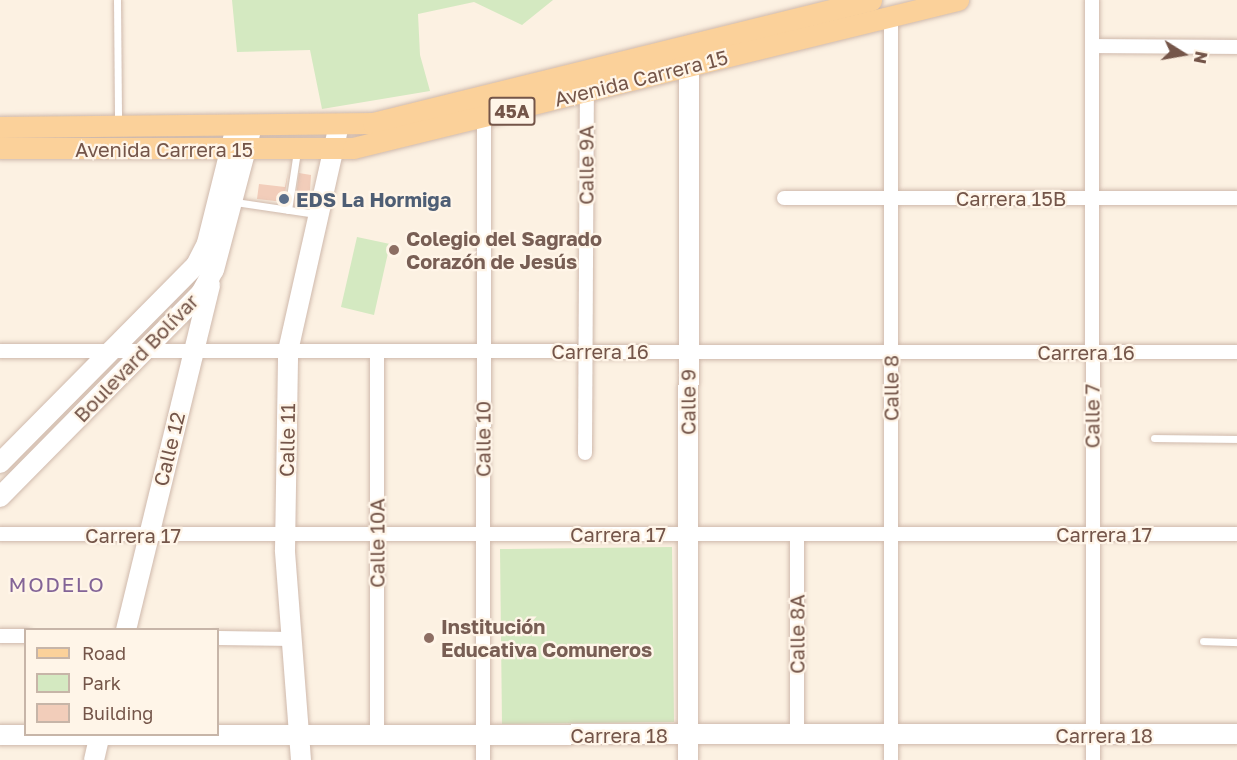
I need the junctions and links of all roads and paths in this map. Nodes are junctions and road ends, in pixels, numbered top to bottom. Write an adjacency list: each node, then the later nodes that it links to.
1 (117, 0): 16 (lane)
2 (871, 0): 5 (main road, Avenida Carrera 15 / 45A)
3 (958, 0): 6 (main road, Avenida Carrera 15 / 45A)
4 (1092, 0): 8 (street, Calle 7)
5 (817, 6): 7 (main road, Avenida Carrera 15 / 45A)
6 (891, 16): 10 (main road, Avenida Carrera 15 / 45A); 22 (street, Calle 8)
7 (689, 43): 10 (street, Calle 9); 13 (main road, Avenida Carrera 15 / 45A)
8 (1092, 46): 9 (street); 23 (street, Calle 7)
9 (1237, 47)
10 (689, 65): 11 (main road, Avenida Carrera 15 / 45A); 37 (street, Calle 9)
11 (586, 92): 12 (main road, Avenida Carrera 15 / 45A); 36 (street, Calle 9A)
12 (484, 118): 20 (main road, Avenida Carrera 15 / 45A); 35 (street, Calle 10)
13 (339, 125): 14 (main road, Avenida Carrera 15 / 45A); 20 (street, Calle 11)
14 (244, 126): 16 (main road, Avenida Carrera 15 / 45A); 18 (street)
15 (0, 127): 16 (main road, Avenida Carrera 15 / 45A)
16 (117, 127)
17 (0, 148): 18 (main road, Avenida Carrera 15 / 45A)
18 (238, 150): 19 (main road, Avenida Carrera 15 / 45A); 25 (street, Boulevard Bolívar); 30 (street, Boulevard Bolívar)
19 (297, 150): 20 (main road, Avenida Carrera 15 / 45A); 26 (lane)
20 (333, 151): 27 (street, Calle 11)
21 (784, 198): 22 (street, Carrera 15B)
22 (891, 198): 23 (street, Carrera 15B); 38 (street, Calle 8)
23 (1092, 198): 24 (street, Carrera 15B); 39 (street, Calle 7)
24 (1237, 198)
25 (233, 202): 26 (lane); 28 (street, Boulevard Bolívar)
26 (288, 210): 27 (lane)
27 (318, 214): 33 (street, Calle 11)
28 (214, 270): 31 (street, Boulevard Bolívar); 32 (street, Calle 12)
29 (0, 351): 30 (street, Carrera 16)
30 (112, 351): 31 (street, Carrera 16); 44 (street, Boulevard Bolívar)
31 (144, 351): 32 (street, Carrera 16); 45 (street, Boulevard Bolívar)
32 (194, 351): 33 (street, Carrera 16); 47 (street, Calle 12)
33 (288, 351): 34 (street, Carrera 16); 54 (street, Calle 11)
34 (377, 351): 35 (street, Carrera 16); 55 (street, Calle 10A)
35 (483, 351): 36 (street, Carrera 16); 48 (street, Calle 10)
36 (586, 351): 37 (street, Carrera 16); 43 (street, Calle 9A)
37 (688, 351): 38 (street, Carrera 16); 49 (street, Calle 9)
38 (891, 352): 39 (street, Carrera 16); 51 (street, Calle 8)
39 (1092, 352): 40 (street, Carrera 16); 52 (street, Calle 7)
40 (1237, 352)
41 (1154, 438): 42 (lane)
42 (1237, 439)
43 (585, 453)
44 (0, 463)
45 (0, 497)
46 (0, 534): 47 (street, Carrera 17)
47 (148, 534): 54 (street, Carrera 17); 56 (street, Calle 12)
48 (483, 534): 49 (street, Carrera 17); 55 (street, Carrera 17); 68 (street, Calle 10)
49 (688, 534): 50 (street, Carrera 17); 69 (street, Calle 9)
50 (797, 534): 51 (street, Carrera 17); 70 (street, Calle 8A)
51 (891, 534): 52 (street, Carrera 17); 71 (street, Calle 8)
52 (1092, 534): 53 (street, Carrera 17); 72 (street, Calle 7)
53 (1237, 534)
54 (285, 535): 55 (street, Carrera 17); 60 (street, Calle 11)
55 (377, 535): 67 (street, Calle 10A)
56 (126, 628)
57 (0, 636): 58 (street)
58 (24, 636)
59 (219, 638): 60 (street)
60 (293, 639): 66 (street, Calle 11)
61 (1203, 641): 62 (lane)
62 (1237, 642)
63 (0, 735): 64 (street, Carrera 18)
64 (24, 735)
65 (219, 735): 66 (street, Carrera 18)
66 (301, 735): 67 (street, Carrera 18); 76 (street, Calle 11)
67 (377, 735): 68 (street, Carrera 18)
68 (483, 735): 69 (street, Carrera 18); 77 (street, Calle 10)
69 (688, 735): 70 (street, Carrera 18); 78 (street, Calle 9)
70 (797, 735): 71 (street, Carrera 18)
71 (891, 735): 72 (street, Carrera 18); 79 (street, Calle 8)
72 (1093, 735): 73 (street, Carrera 18); 80 (street, Calle 7)
73 (1237, 735)
74 (100, 736): 75 (street)
75 (94, 760)
76 (301, 760)
77 (483, 760)
78 (688, 760)
79 (891, 760)
80 (1093, 760)

